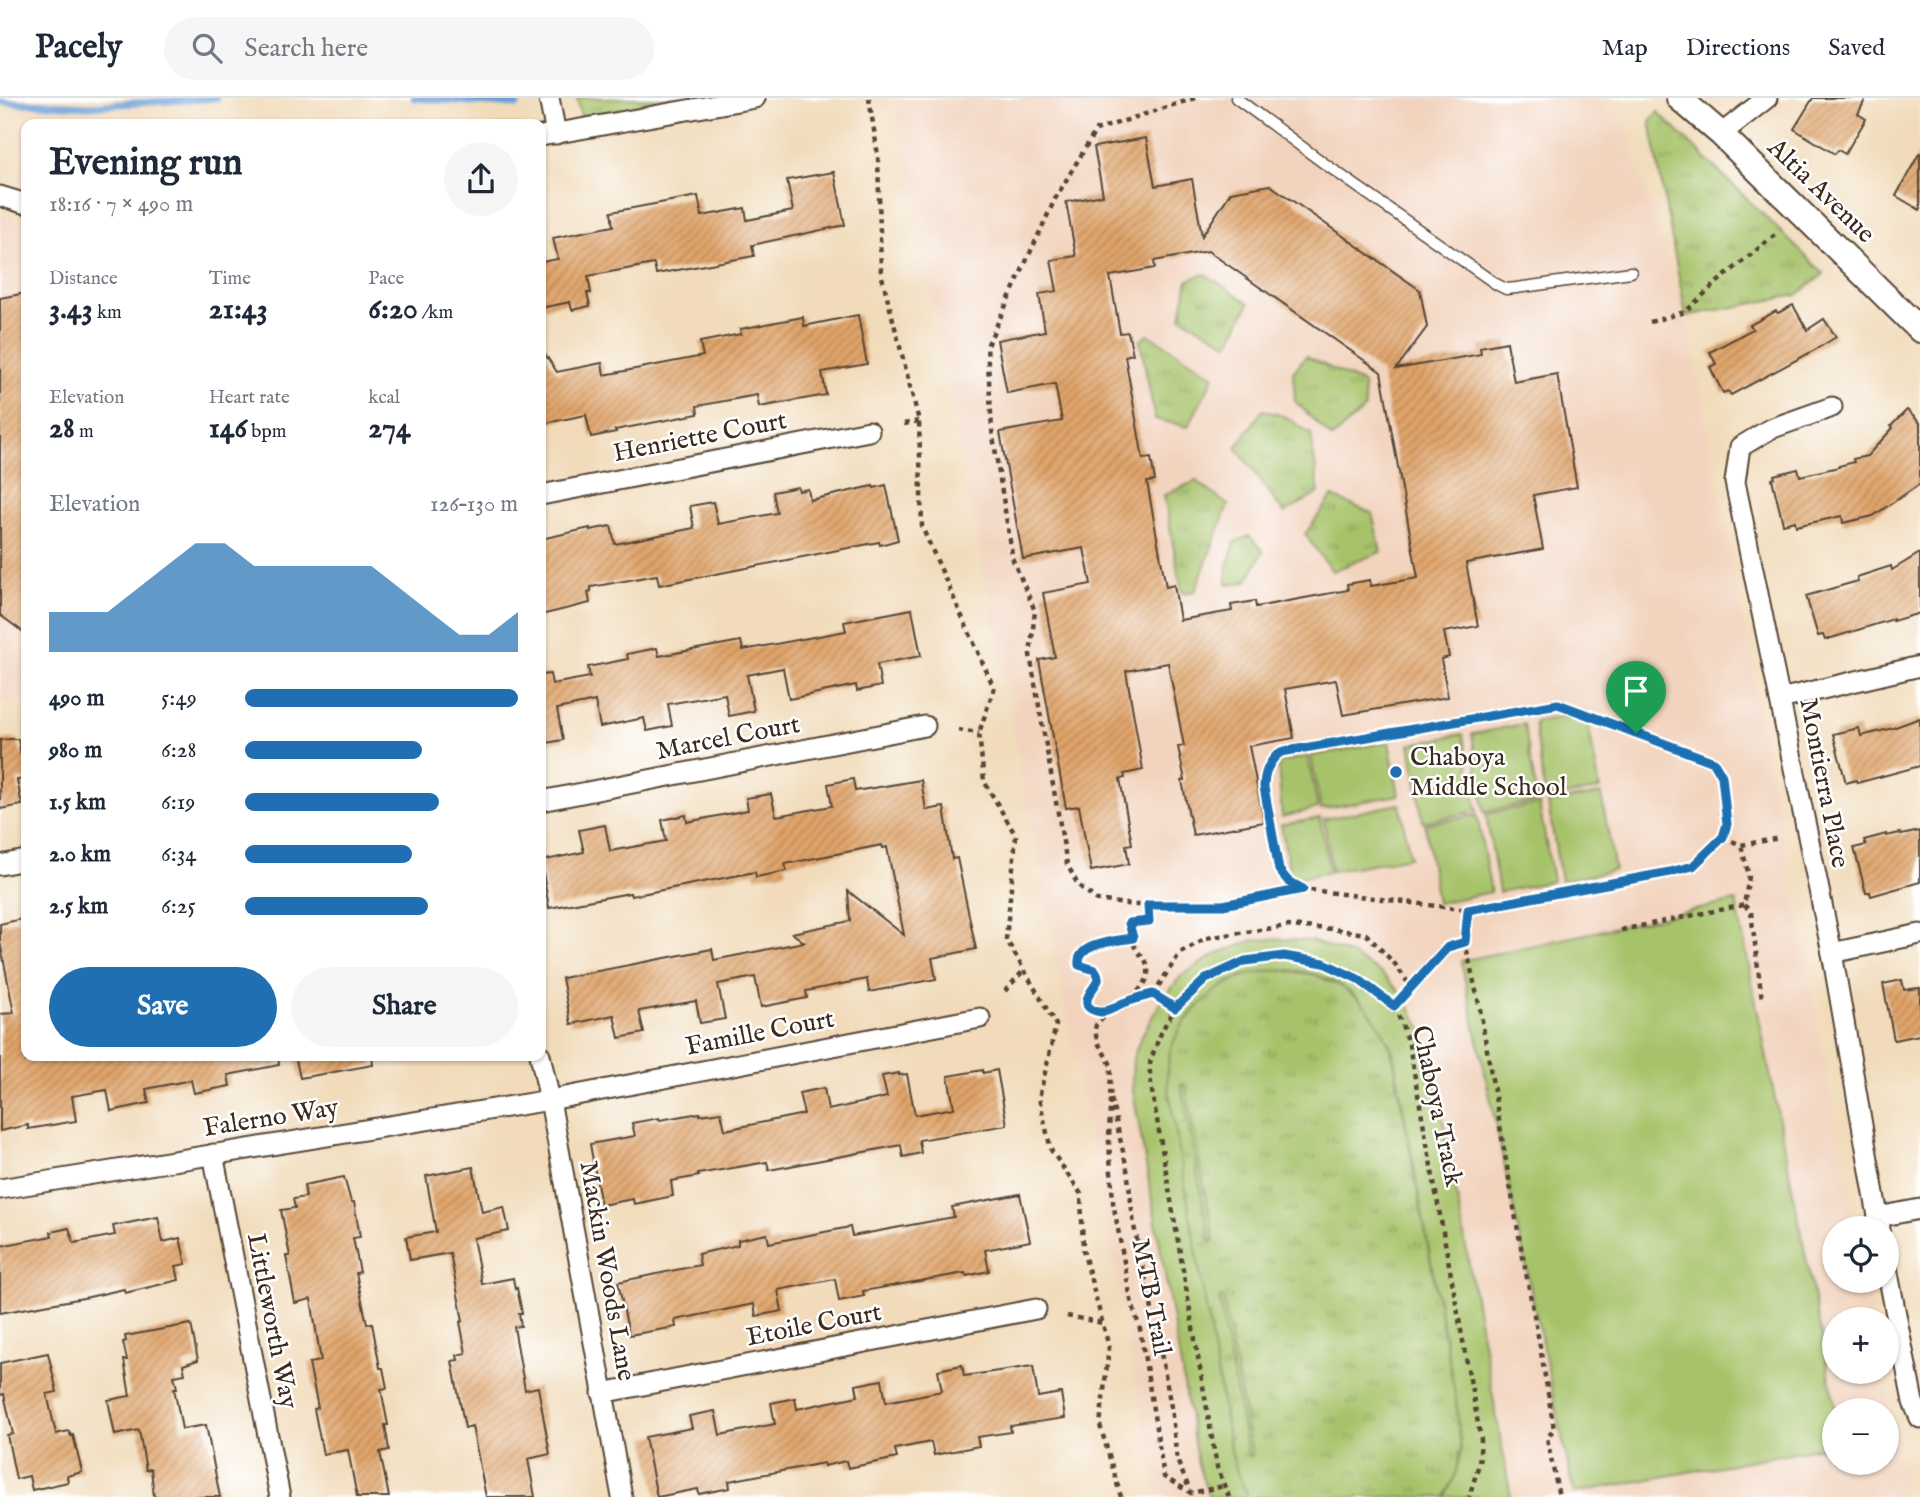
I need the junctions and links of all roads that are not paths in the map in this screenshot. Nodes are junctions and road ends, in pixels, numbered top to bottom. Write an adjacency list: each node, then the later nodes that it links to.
1 (549, 98): 7 (street)
2 (755, 98): 7 (street)
3 (1236, 98): 10 (lane)
4 (1679, 98): 6 (street, Altia Avenue)
5 (1767, 98): 6 (street)
6 (1721, 134): 11 (street, Altia Avenue)
7 (548, 135)
8 (0, 196): 9 (street)
9 (21, 202)
10 (1631, 272)
11 (1919, 326)
12 (1832, 407): 16 (street, Montierra Place)
13 (869, 431): 14 (street, Henriette Court)
14 (546, 494)
15 (1920, 666): 16 (street)
16 (1780, 699): 22 (street, Montierra Place)
17 (925, 726): 18 (street, Marcel Court)
18 (546, 800)
19 (21, 861): 20 (street)
20 (0, 865)
21 (1920, 934): 22 (street)
22 (1832, 953): 29 (street, Montierra Place)
23 (980, 1018): 25 (street, Famille Court)
24 (541, 1061): 25 (street, Mackin Woods Lane)
25 (550, 1100): 26 (street, Falerno Way); 33 (street, Mackin Woods Lane)
26 (213, 1154): 27 (street, Falerno Way); 35 (street, Littleworth Way)
27 (0, 1189)
28 (1920, 1209): 30 (street)
29 (1878, 1216)
30 (1899, 1216)
31 (1892, 1293): 34 (street)
32 (1036, 1309): 33 (street, Etoile Court)
33 (603, 1393): 36 (street, Mackin Woods Lane)
34 (1920, 1418)
35 (280, 1497)
36 (622, 1497)

